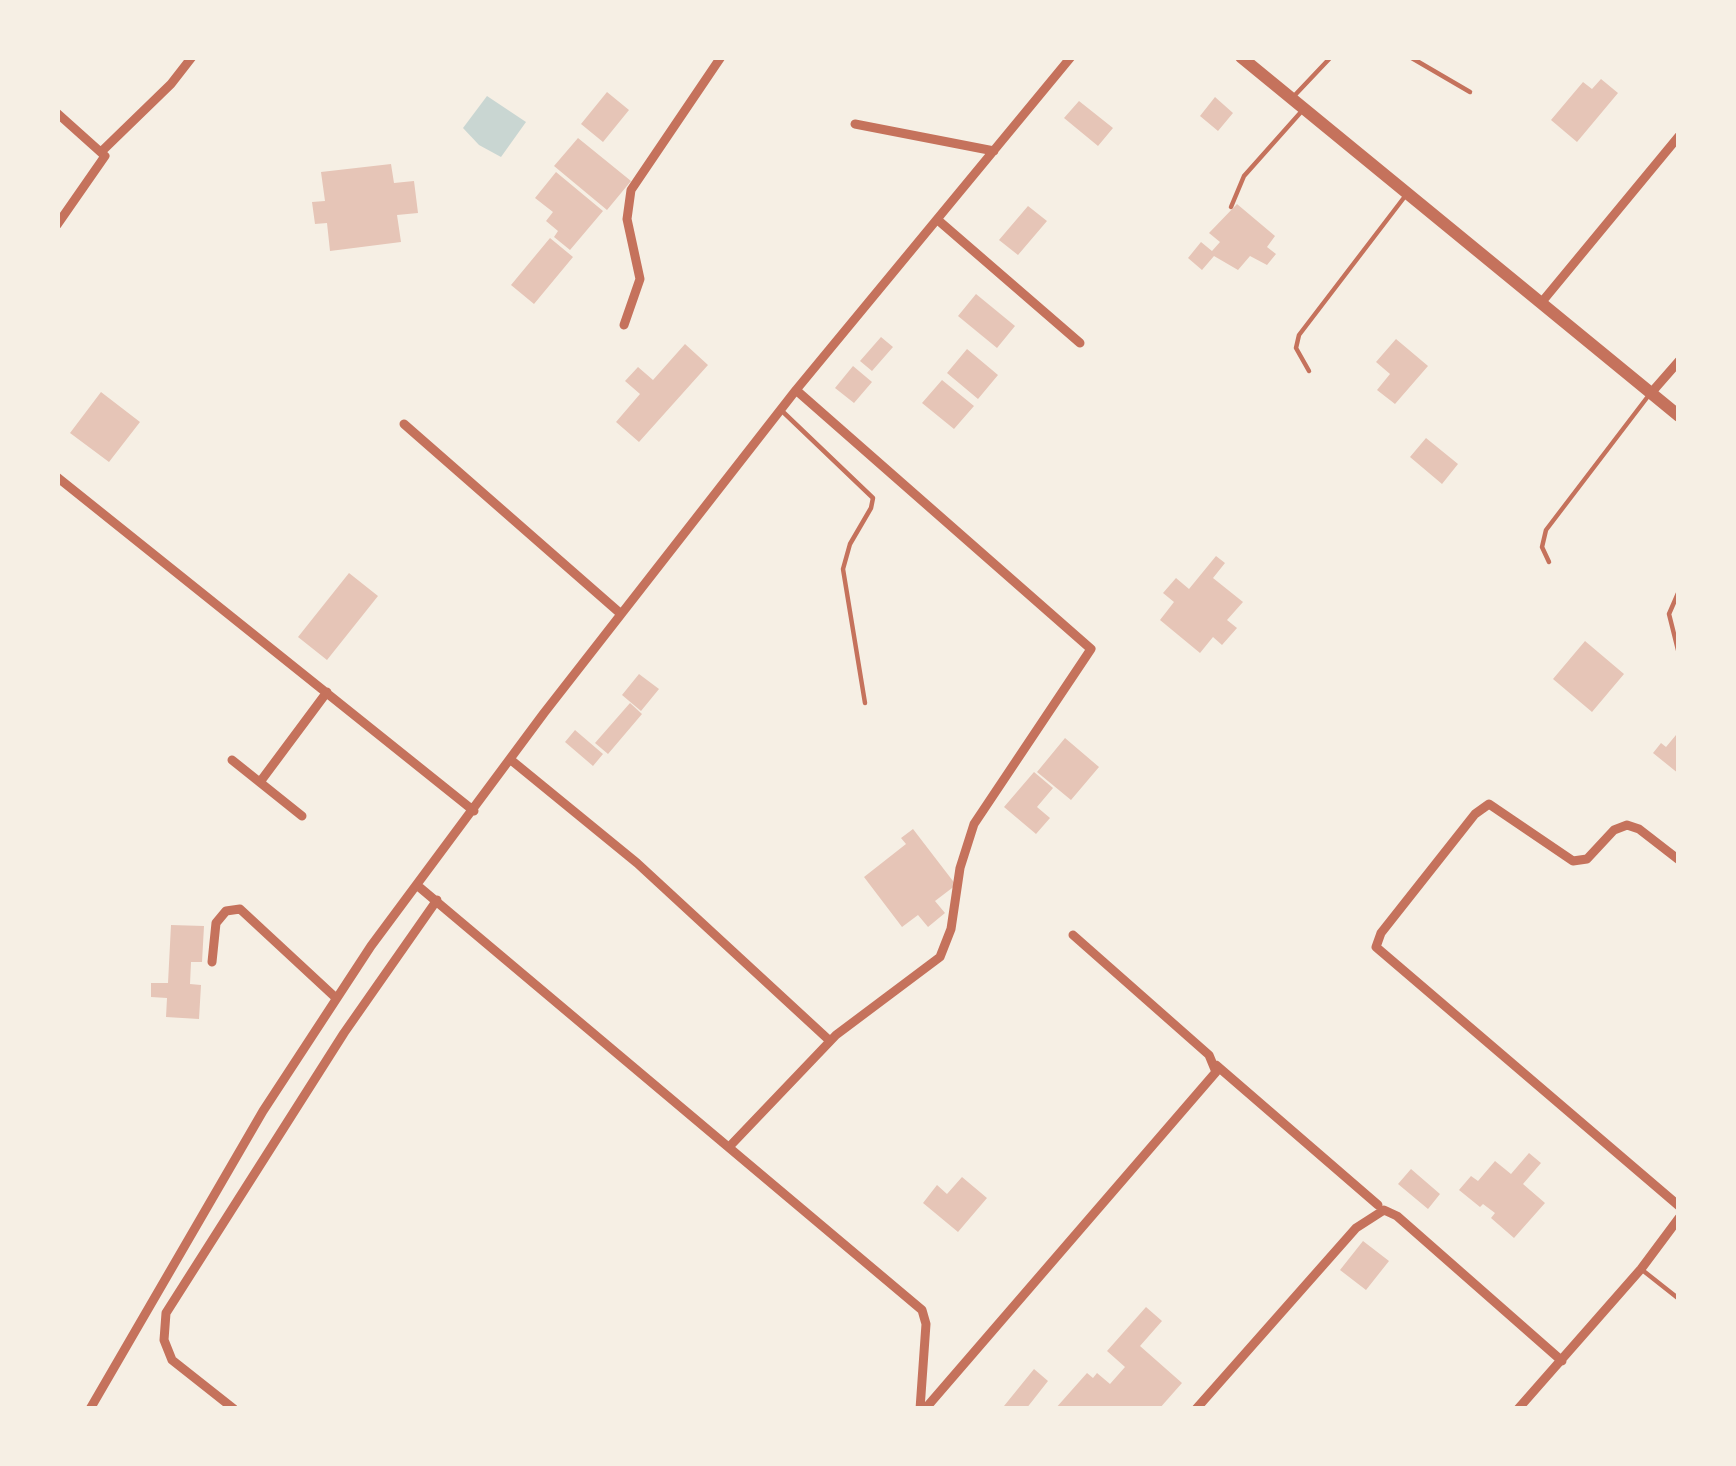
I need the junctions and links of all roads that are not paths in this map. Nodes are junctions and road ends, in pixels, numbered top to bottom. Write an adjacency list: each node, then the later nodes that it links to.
1 (192, 57): 13 (street)
2 (721, 57): 20 (street)
3 (1071, 57): 14 (street)
4 (1241, 57): 8 (street)
5 (1331, 57): 8 (lane)
6 (1410, 57): 7 (lane)
7 (1470, 92)
8 (1291, 99): 9 (street)
9 (1304, 109): 15 (street); 16 (lane)
10 (57, 113): 13 (street)
11 (855, 124): 14 (street)
12 (1679, 136): 19 (street)
13 (102, 151): 18 (street)
14 (994, 152): 17 (street)
15 (1407, 193): 19 (street); 23 (lane)
16 (1232, 207)
17 (939, 221): 21 (street); 24 (street)
18 (57, 225)
19 (1540, 304): 25 (street)
20 (624, 326)
21 (1080, 343)
22 (1679, 361): 25 (street)
23 (1309, 371)
24 (796, 390): 26 (street); 47 (street)
25 (1651, 393): 27 (street); 30 (lane)
26 (781, 410): 32 (street); 35 (lane)
27 (1679, 416)
28 (404, 424): 32 (street)
29 (57, 477): 34 (street)
30 (1549, 562)
31 (1679, 591): 33 (lane)
32 (621, 614): 37 (street)
33 (1679, 654)
34 (328, 692): 38 (street); 39 (street)
35 (865, 703)
36 (232, 760): 38 (street)
37 (511, 760): 39 (street); 47 (street)
38 (260, 782): 40 (street)
39 (474, 811): 42 (street)
40 (302, 816)
41 (1679, 860): 51 (street)
42 (418, 886): 43 (street); 46 (street)
43 (437, 900): 49 (street); 57 (street)
44 (1073, 935): 48 (street)
45 (212, 962): 46 (street)
46 (336, 998): 56 (street)
47 (830, 1041): 49 (street)
48 (1216, 1065): 50 (street); 58 (street)
49 (730, 1146): 58 (street)
50 (1378, 1204)
51 (1679, 1206)
52 (1679, 1218): 53 (street)
53 (1641, 1269): 54 (lane); 55 (street)
54 (1679, 1299)
55 (1562, 1361): 59 (street); 60 (street)
56 (90, 1409)
57 (234, 1409)
58 (922, 1409)
59 (1196, 1409)
60 (1518, 1409)

